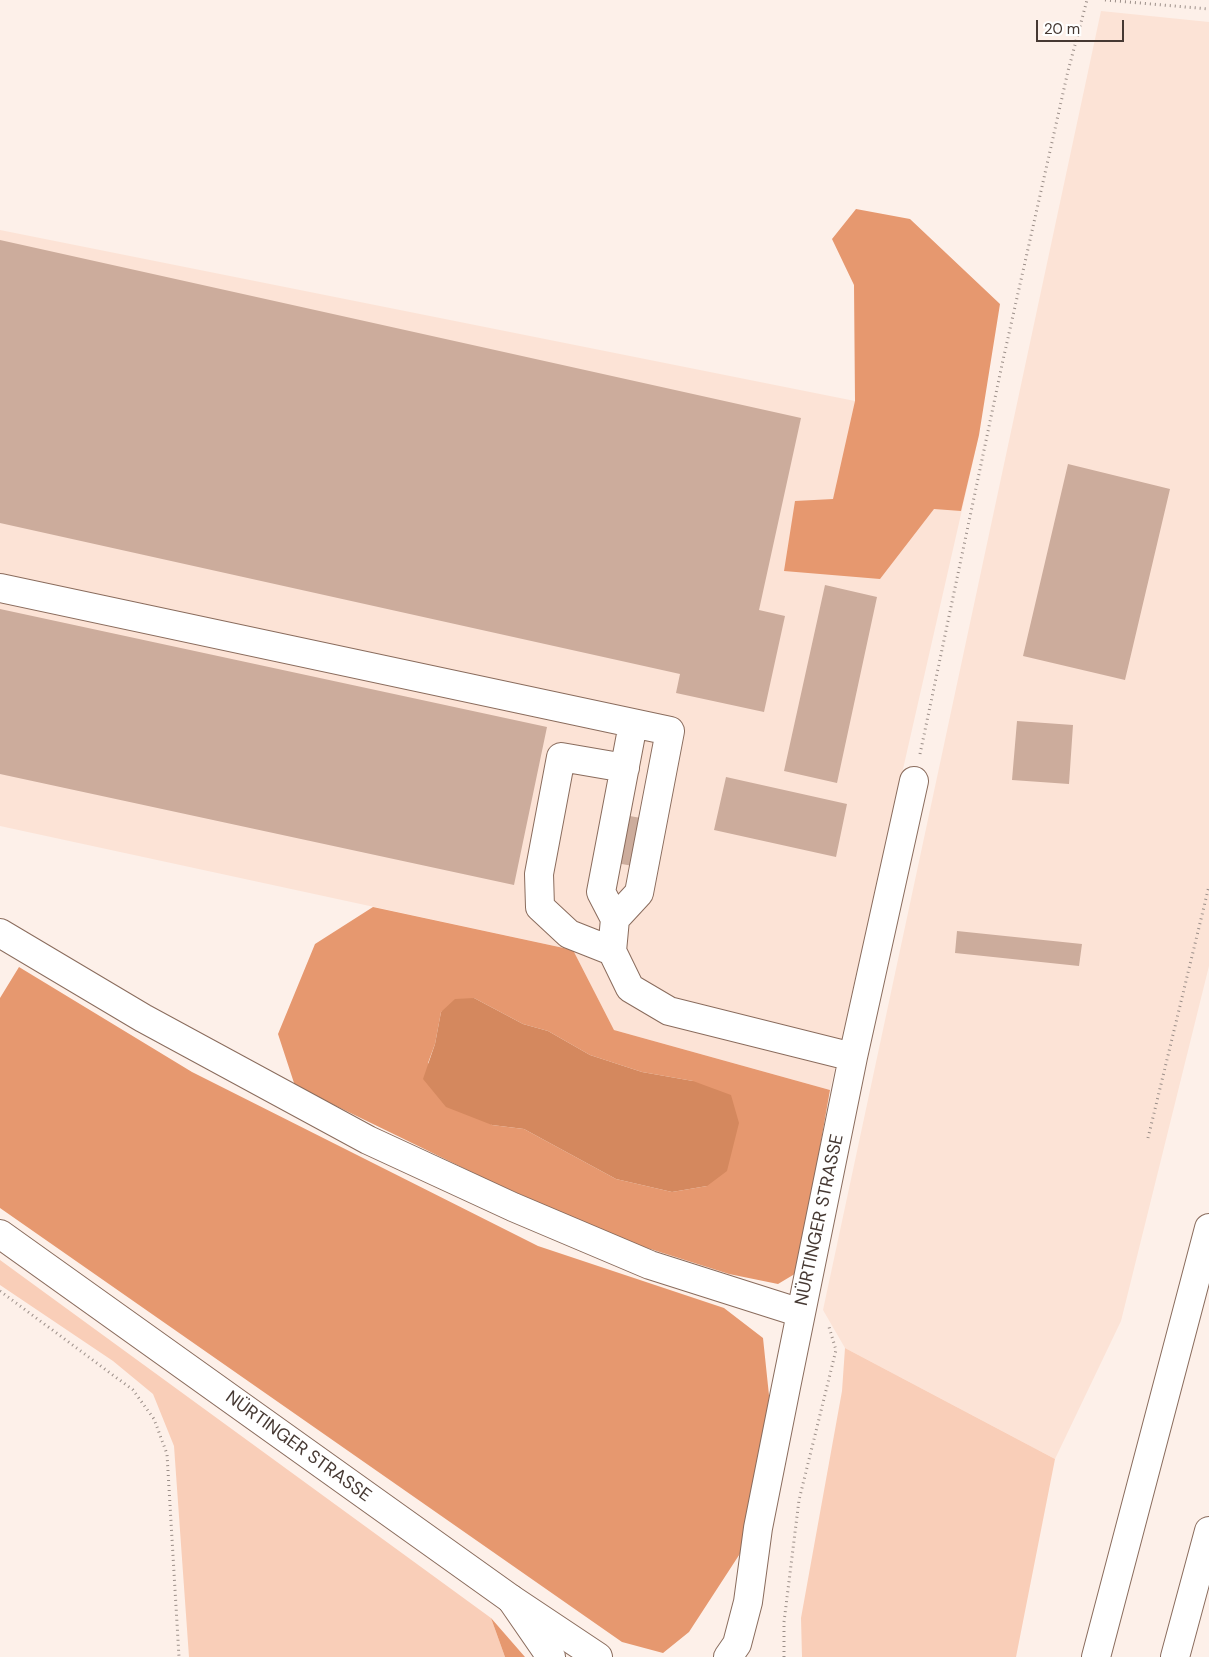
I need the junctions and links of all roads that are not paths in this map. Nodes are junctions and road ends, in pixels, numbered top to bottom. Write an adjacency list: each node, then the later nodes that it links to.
1 (0, 588): 2 (main road)
2 (633, 724): 3 (main road); 5 (main road)
3 (625, 768): 5 (main road); 7 (main road)
4 (914, 781): 8 (main road, NÜRTINGER STRASSE)
5 (615, 919): 7 (main road)
6 (0, 933): 11 (main road)
7 (612, 951): 8 (main road)
8 (854, 1057): 11 (main road, NÜRTINGER STRASSE)
9 (1209, 1228): 17 (main road)
10 (0, 1234): 13 (main road, NÜRTINGER STRASSE)
11 (801, 1313): 14 (main road, NÜRTINGER STRASSE)
12 (1209, 1531): 18 (main road)
13 (511, 1599): 15 (main road); 16 (main road, NÜRTINGER STRASSE)
14 (736, 1653)
15 (551, 1657)
16 (598, 1657)
17 (1096, 1657)
18 (1175, 1657)

